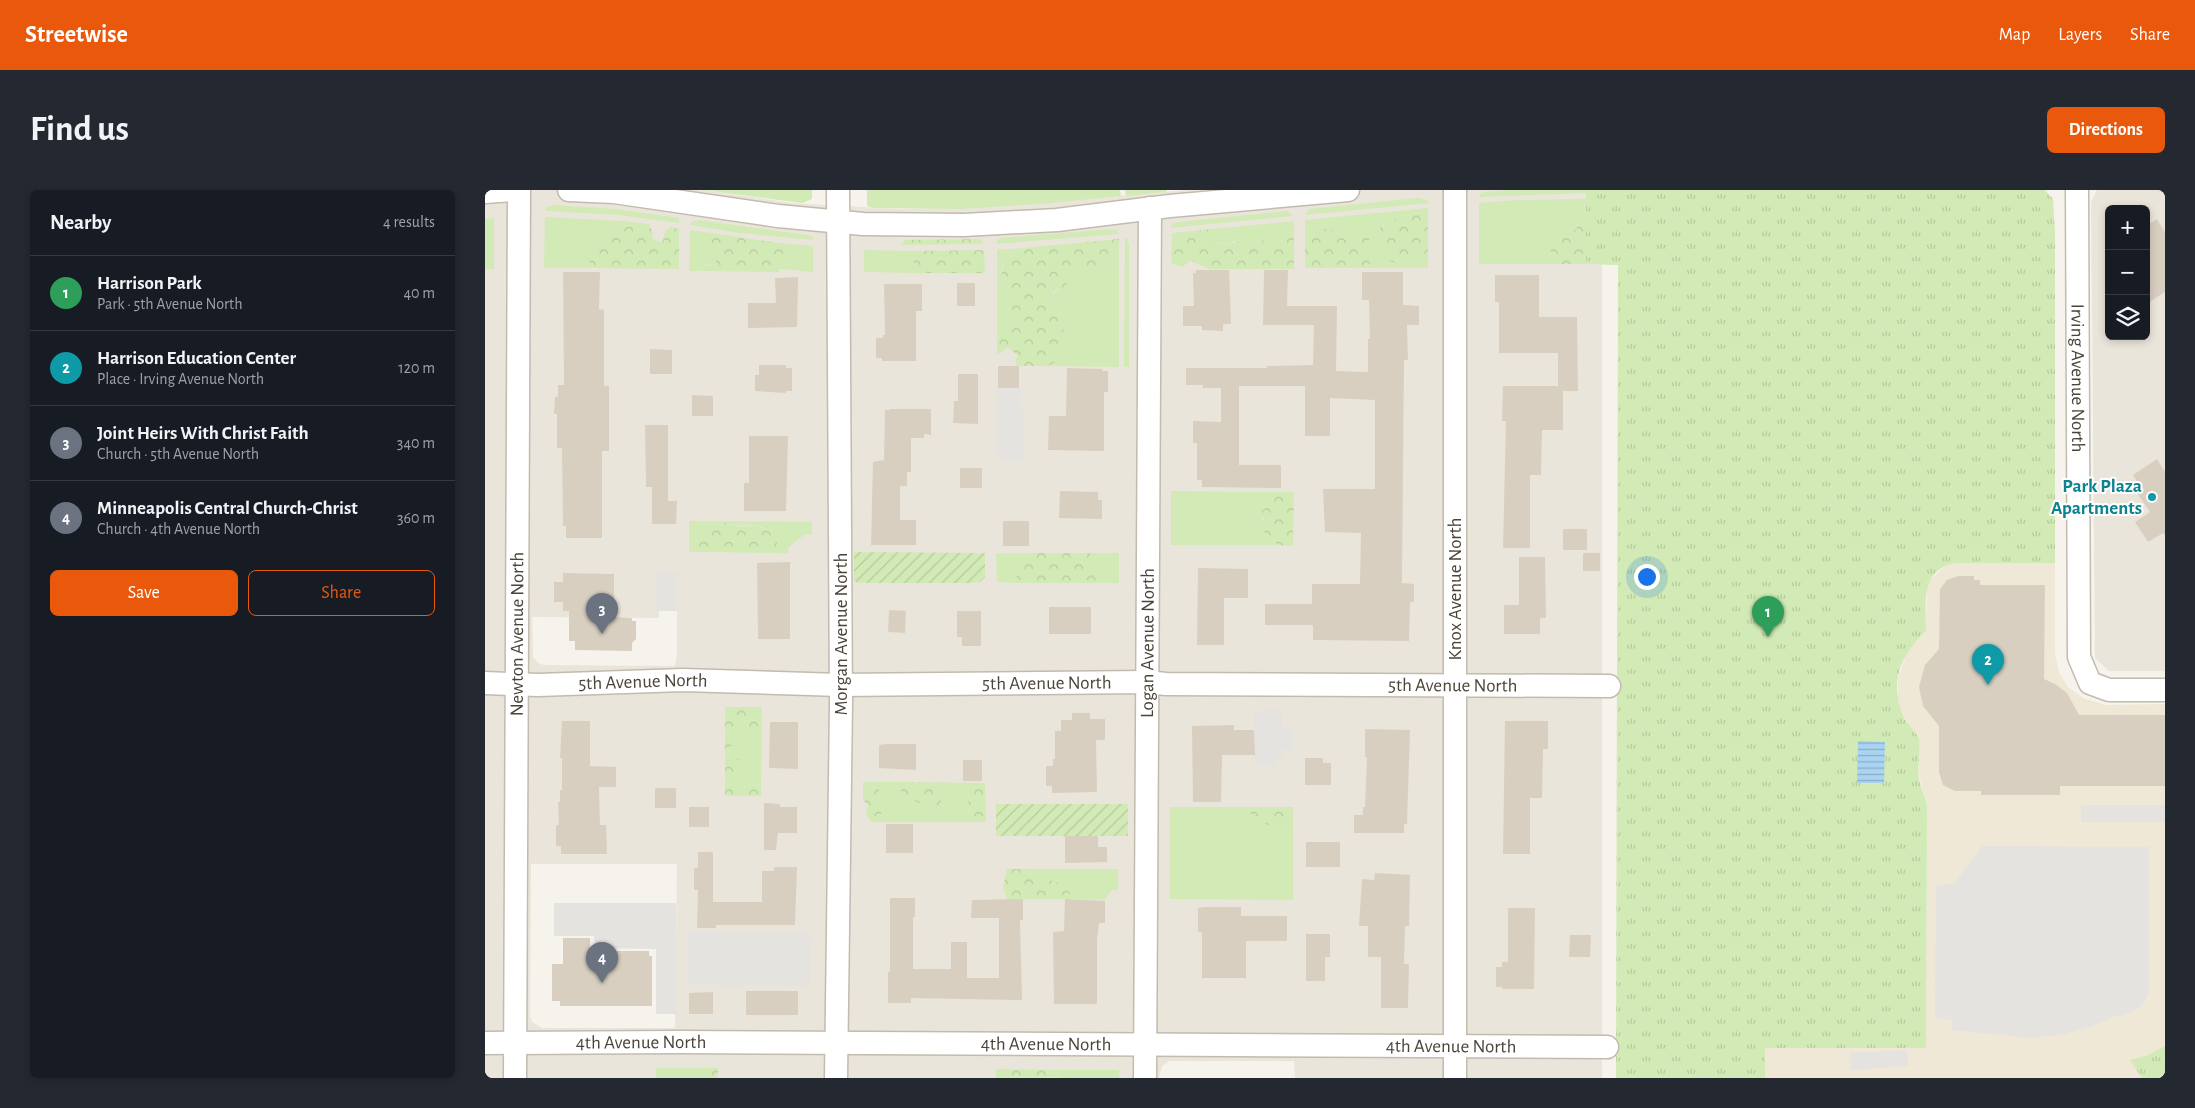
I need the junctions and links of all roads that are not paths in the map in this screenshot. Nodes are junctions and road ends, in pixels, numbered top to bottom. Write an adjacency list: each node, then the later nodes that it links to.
1 (514, 190): 8 (street)
2 (519, 190): 13 (street, Newton Avenue North)
3 (569, 190): 10 (street)
4 (838, 190): 10 (street, Morgan Avenue North)
5 (1348, 190): 9 (street)
6 (1455, 190): 15 (street, Knox Avenue North)
7 (2077, 190): 17 (street, Irving Avenue North)
8 (485, 192)
9 (1150, 208): 10 (street); 11 (street, Logan Avenue North)
10 (838, 221): 14 (street, Morgan Avenue North)
11 (1146, 682): 14 (street, 5th Avenue North); 15 (street, 5th Avenue North); 21 (street, Logan Avenue North)
12 (485, 684): 13 (street, 5th Avenue North)
13 (517, 685): 14 (street, 5th Avenue North); 19 (street, Newton Avenue North)
14 (840, 685): 20 (street, Morgan Avenue North)
15 (1455, 685): 16 (street, 5th Avenue North); 22 (street, Knox Avenue North)
16 (1609, 686)
17 (2165, 690)
18 (485, 1043): 19 (street, 4th Avenue North)
19 (515, 1043): 20 (street, 4th Avenue North); 24 (street, Newton Avenue North)
20 (836, 1043): 21 (street, 4th Avenue North); 25 (street, Morgan Avenue North)
21 (1145, 1045): 22 (street, 4th Avenue North); 26 (street, Logan Avenue North)
22 (1455, 1046): 23 (street, 4th Avenue North); 27 (street, Knox Avenue North)
23 (1607, 1047)
24 (515, 1078)
25 (836, 1078)
26 (1145, 1078)
27 (1455, 1078)

